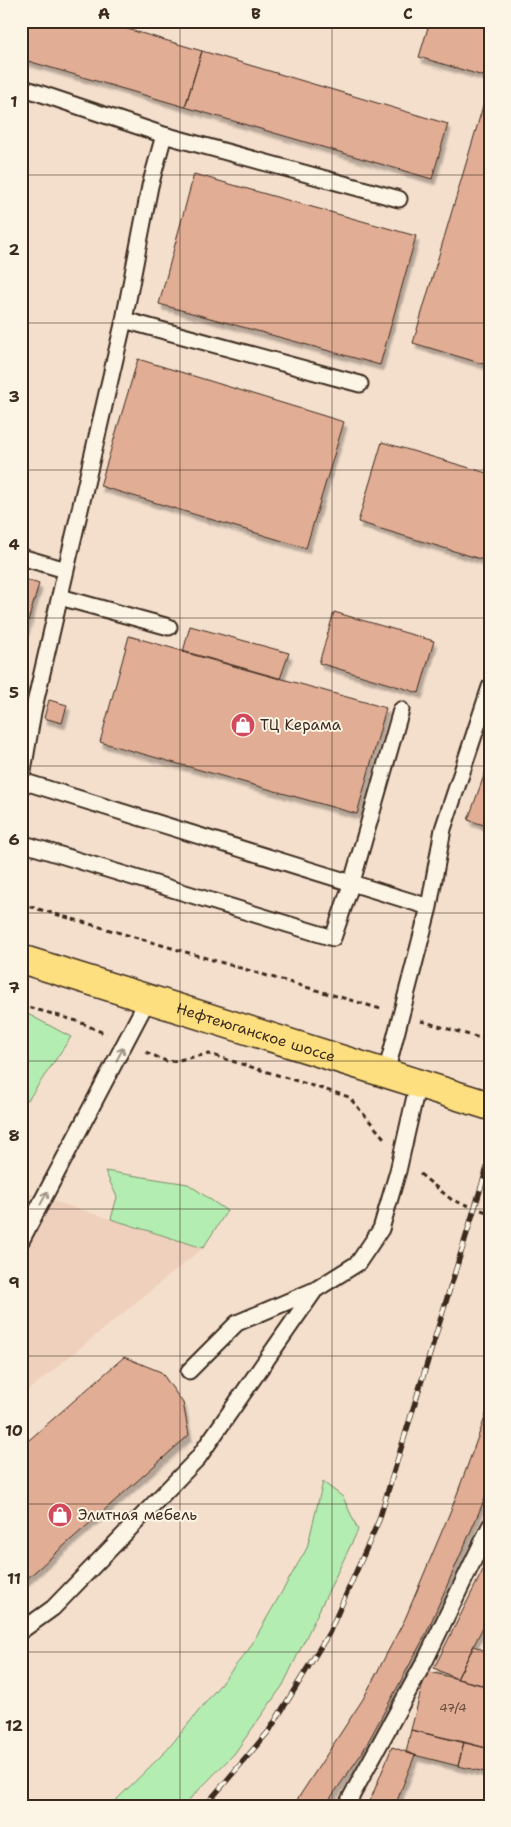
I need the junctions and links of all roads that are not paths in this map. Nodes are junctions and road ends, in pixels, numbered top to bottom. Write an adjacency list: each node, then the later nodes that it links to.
1 (21, 87): 2 (lane)
2 (164, 135): 3 (lane); 4 (lane)
3 (398, 200)
4 (124, 320): 5 (lane); 7 (lane)
5 (360, 384)
6 (21, 557): 7 (lane)
7 (66, 570): 8 (lane)
8 (60, 597): 9 (lane); 12 (lane)
9 (170, 627)
10 (490, 687): 15 (lane)
11 (401, 710): 14 (lane)
12 (21, 782): 14 (lane)
13 (21, 843): 14 (lane)
14 (352, 882): 15 (lane)
15 (430, 907): 18 (lane)
16 (21, 959): 17 (main road, Нефтеюганское шоссе)
17 (148, 999): 18 (main road, Нефтеюганское шоссе); 21 (lane, one-way to 17)
18 (386, 1073): 19 (main road, Нефтеюганское шоссе)
19 (418, 1083): 20 (main road, Нефтеюганское шоссе); 22 (lane)
20 (490, 1106)
21 (21, 1241)
22 (315, 1290): 23 (lane); 25 (lane)
23 (189, 1371)
24 (490, 1526): 26 (lane)
25 (21, 1631)
26 (346, 1806)

